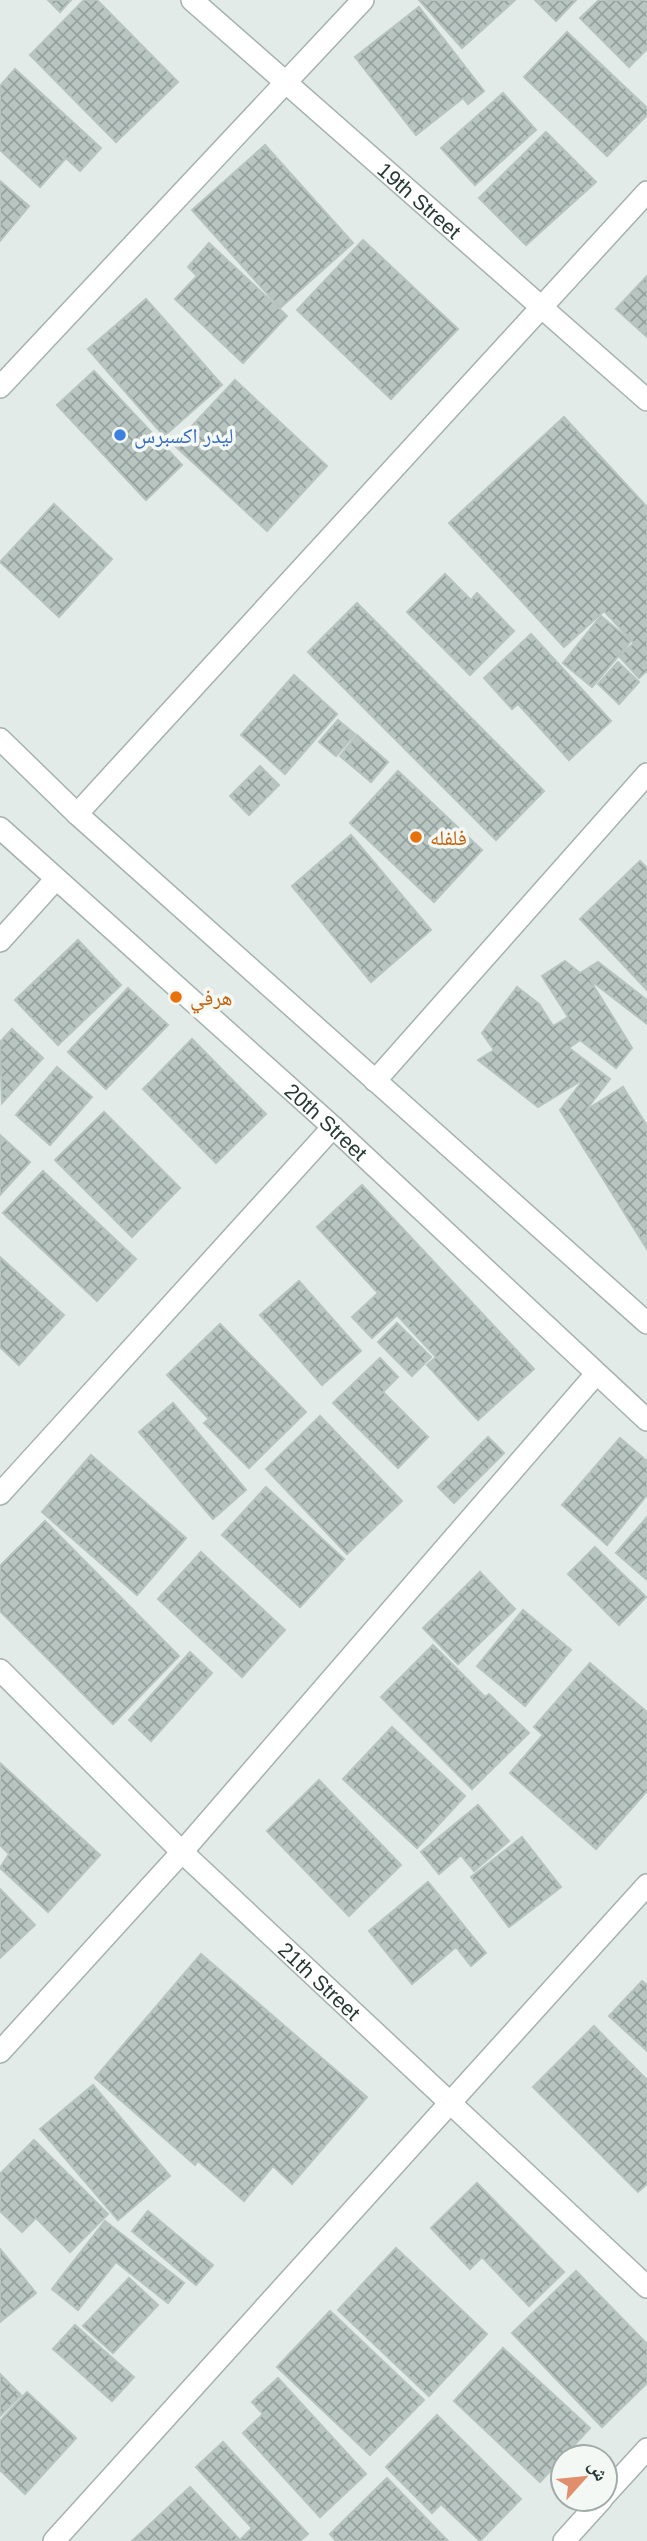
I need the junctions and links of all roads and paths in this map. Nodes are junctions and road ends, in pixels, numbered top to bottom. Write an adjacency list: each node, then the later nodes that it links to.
1 (192, 0): 3 (street, 19th Street)
2 (363, 0): 3 (street)
3 (286, 82): 5 (street, 19th Street); 6 (street)
4 (647, 192): 5 (street)
5 (542, 307): 7 (street, 19th Street); 10 (street)
6 (0, 387)
7 (647, 400)
8 (0, 739): 10 (street)
9 (647, 774): 14 (street)
10 (77, 814): 14 (street)
11 (0, 828): 12 (street, 20th Street)
12 (55, 880): 13 (street); 15 (street, 20th Street)
13 (0, 941)
14 (375, 1081): 16 (street)
15 (333, 1127): 17 (street, 20th Street); 19 (street)
16 (647, 1323)
17 (596, 1374): 18 (street, 20th Street); 21 (street)
18 (647, 1420)
19 (0, 1494)
20 (0, 1670): 21 (street, 21th Street)
21 (182, 1852): 23 (street); 24 (street, 21th Street)
22 (647, 1885): 24 (street)
23 (0, 2052)
24 (451, 2104): 25 (street, 21th Street); 29 (street)
25 (647, 2287)
26 (647, 2449): 27 (street)
27 (619, 2480)
28 (589, 2513): 30 (street)
29 (54, 2541)
30 (564, 2541)

